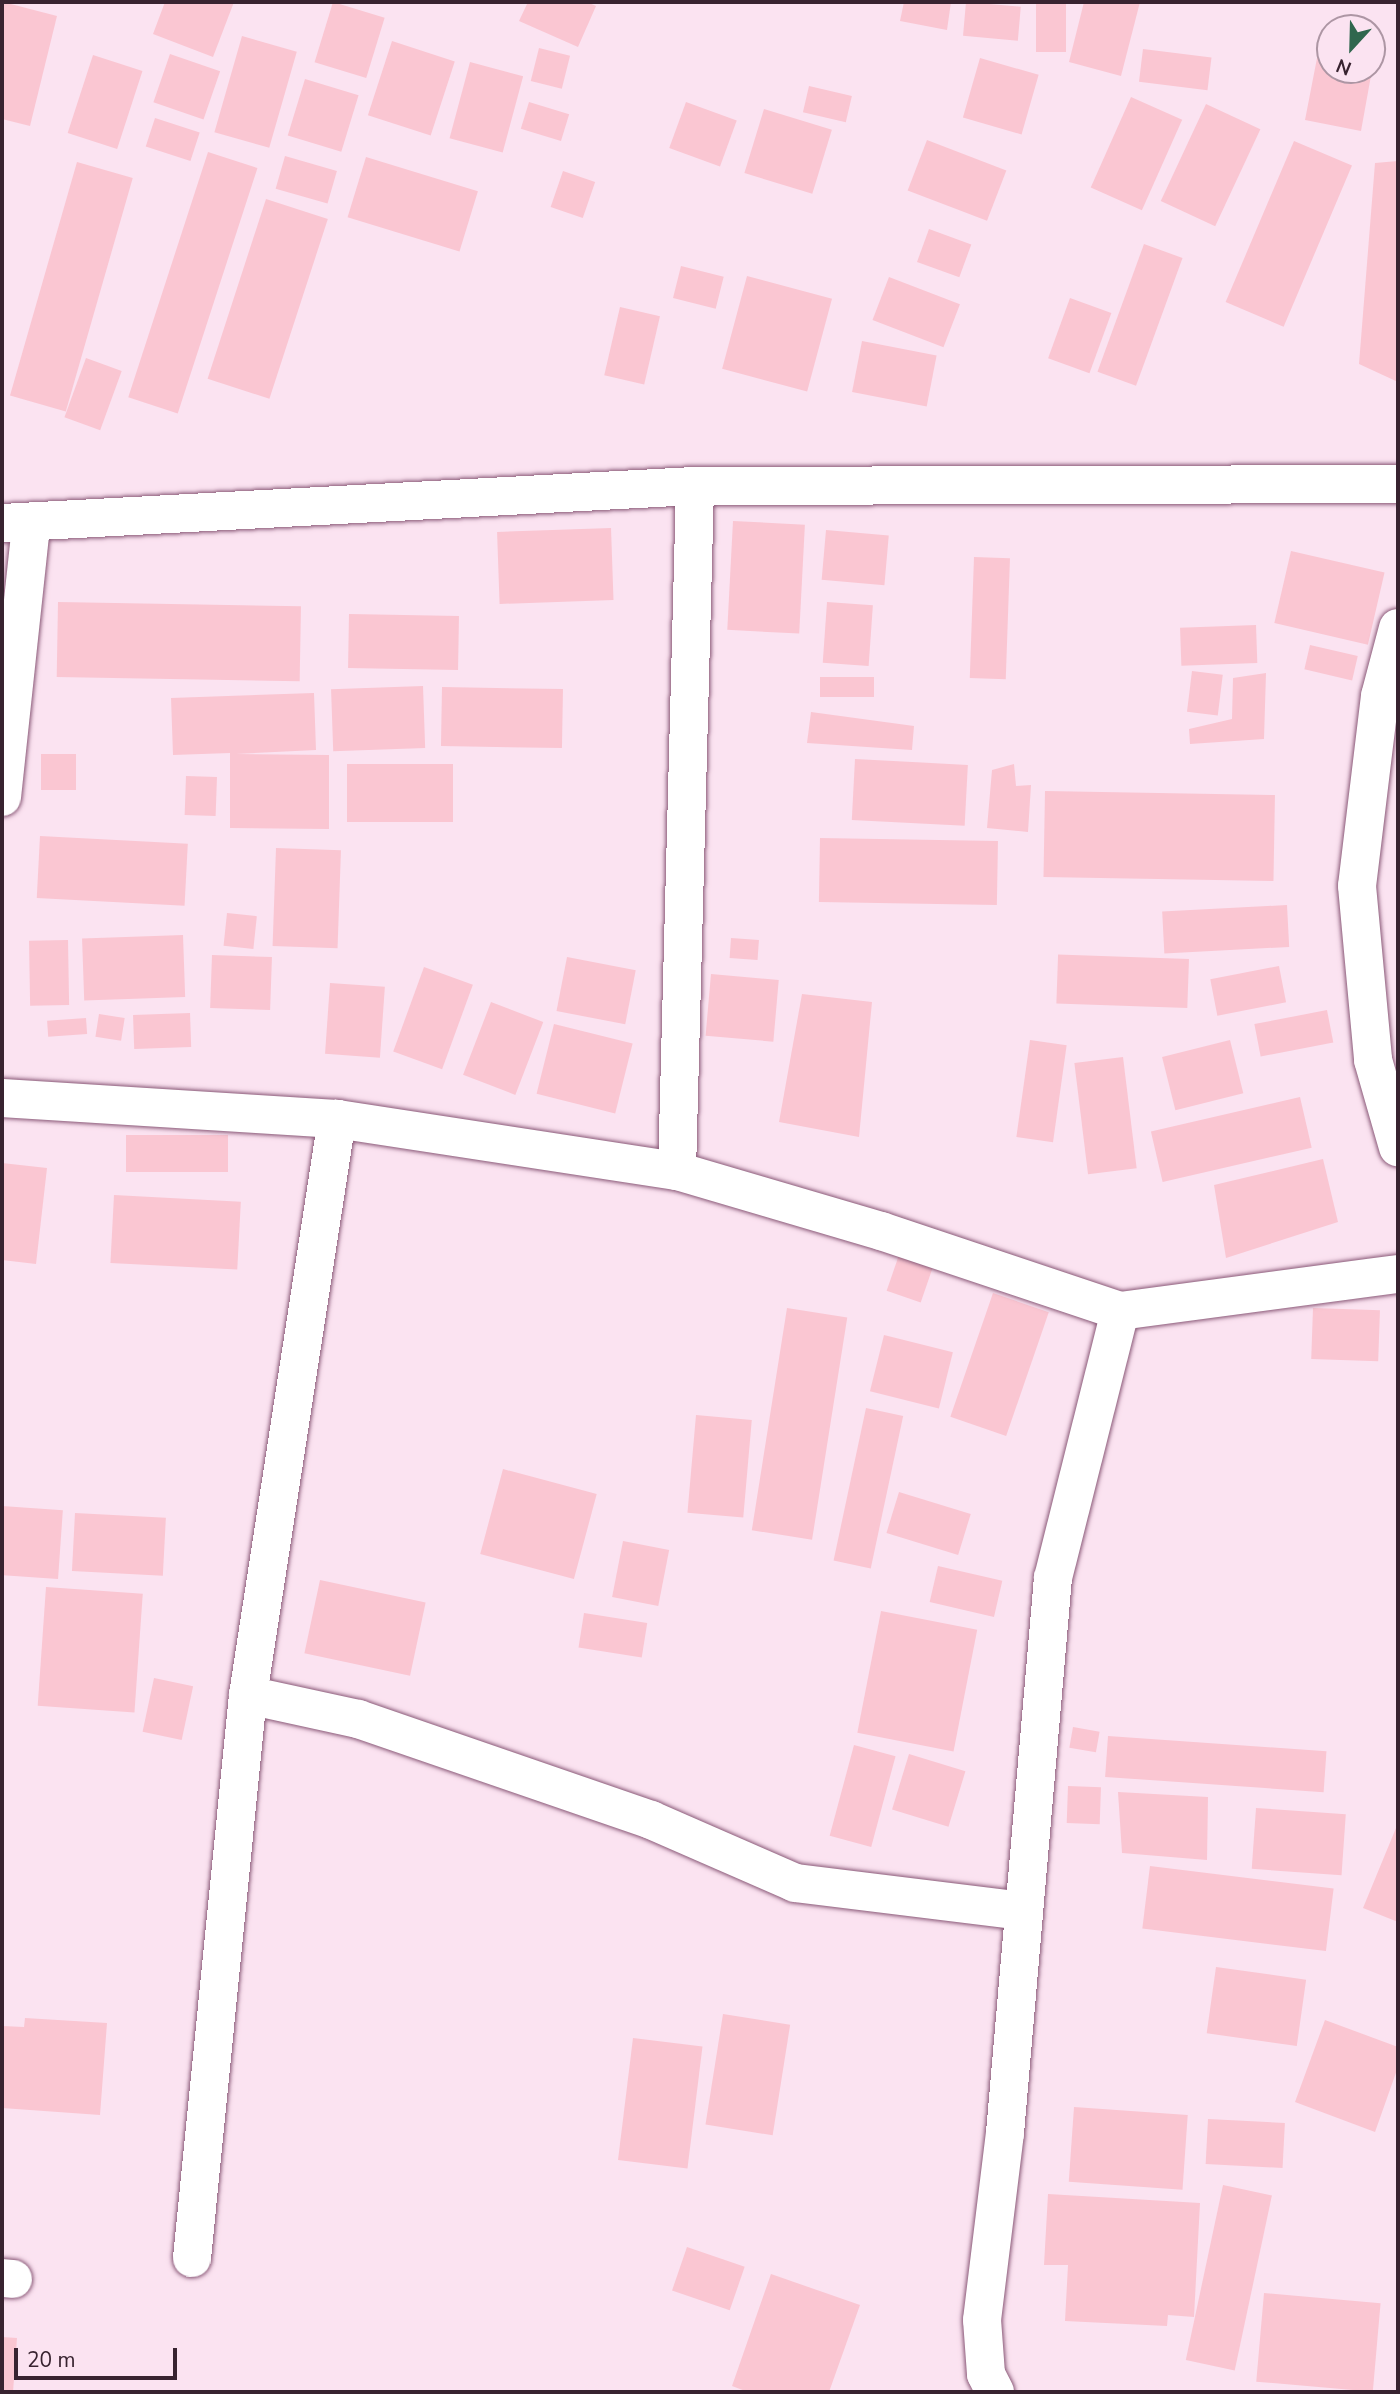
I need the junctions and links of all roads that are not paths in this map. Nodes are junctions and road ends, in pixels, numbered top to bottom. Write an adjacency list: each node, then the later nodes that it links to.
1 (1398, 484): 2 (street)
2 (695, 486): 3 (street); 9 (street)
3 (16, 523): 5 (street)
4 (1398, 628): 8 (street)
5 (2, 797)
6 (2, 1098): 7 (street)
7 (337, 1119): 9 (street); 12 (street)
8 (1398, 1147)
9 (677, 1171): 11 (street)
10 (1398, 1274): 11 (street)
11 (1120, 1311): 13 (street)
12 (248, 1695): 13 (street); 14 (street)
13 (1023, 1911): 15 (street)
14 (192, 2258)
15 (995, 2392)

